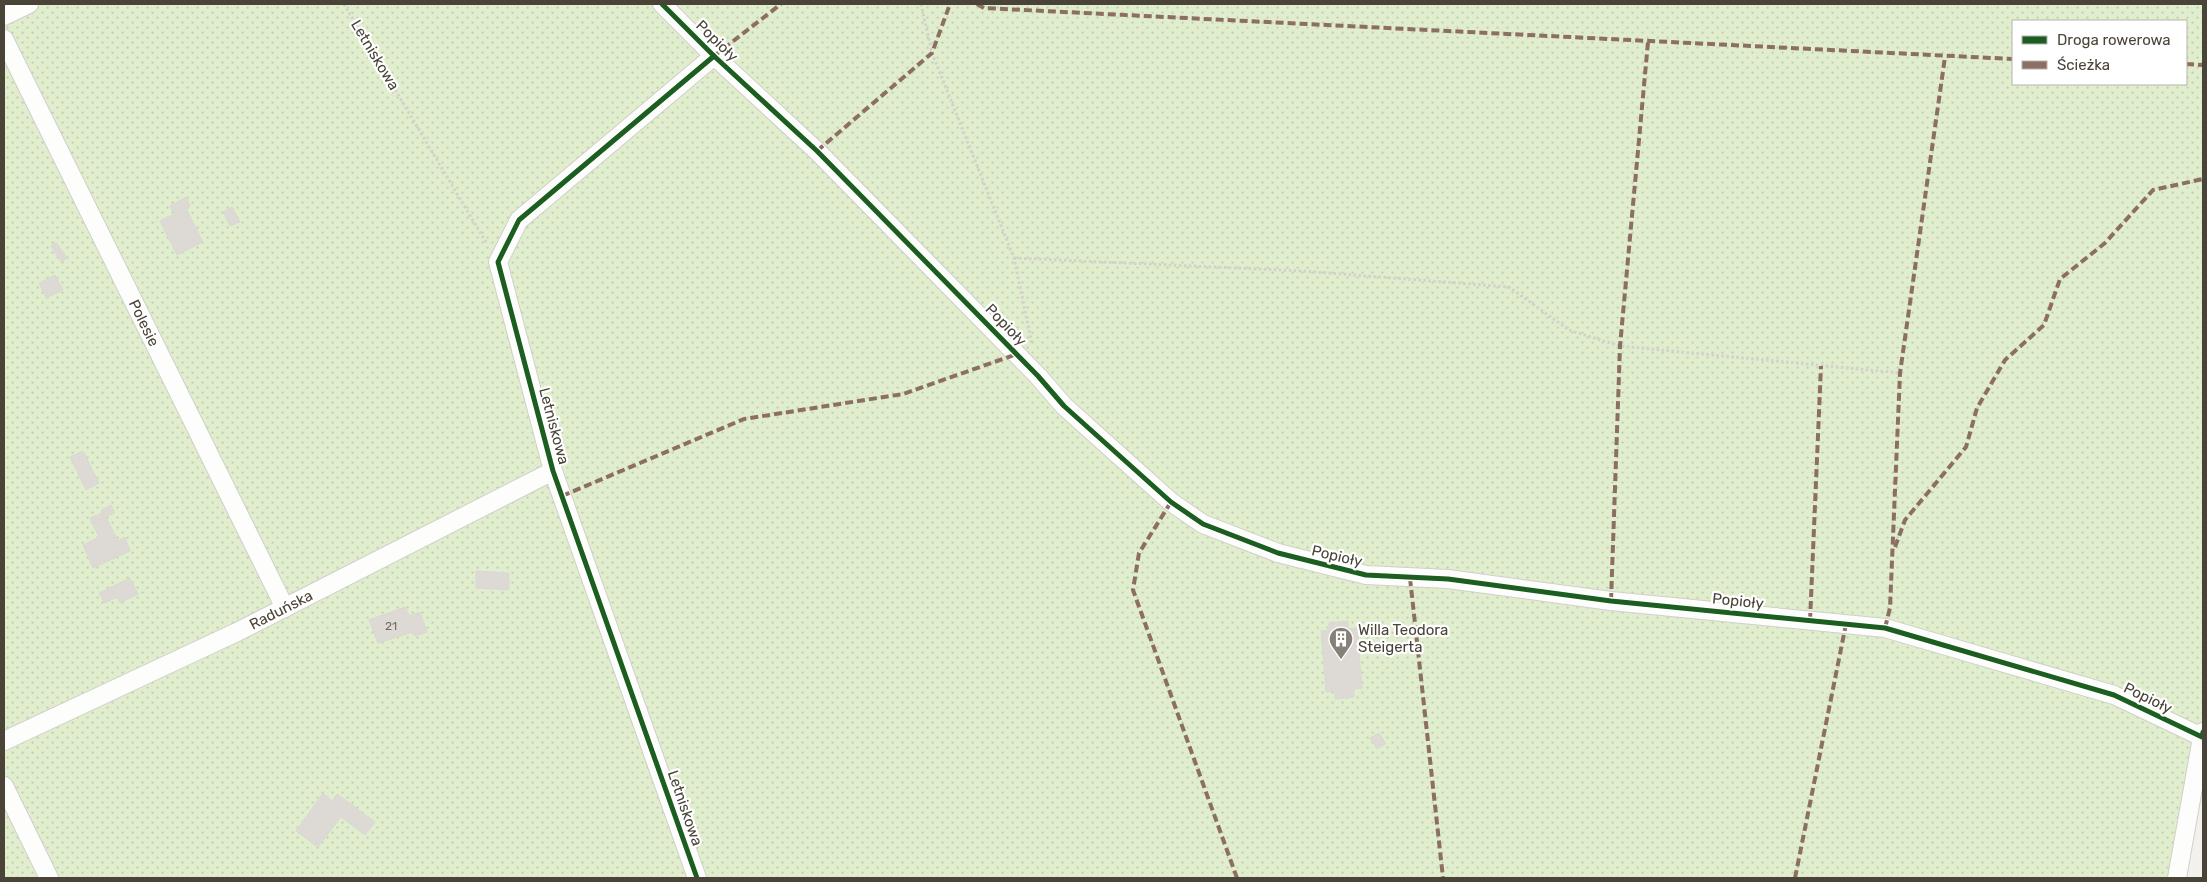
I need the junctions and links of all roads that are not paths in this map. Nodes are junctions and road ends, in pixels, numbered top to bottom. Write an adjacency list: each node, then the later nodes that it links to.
1 (29, 4): 3 (street)
2 (662, 4): 5 (street, Popioły)
3 (4, 16)
4 (4, 39): 7 (street, Polesie)
5 (714, 56): 6 (street, Letniskowa); 8 (street, Popioły)
6 (553, 471): 7 (street, Raduńska); 12 (street, Letniskowa)
7 (285, 608): 9 (street, Raduńska)
8 (2203, 735): 13 (street)
9 (4, 741)
10 (4, 786): 11 (street)
11 (48, 878)
12 (697, 878)
13 (2177, 878)

